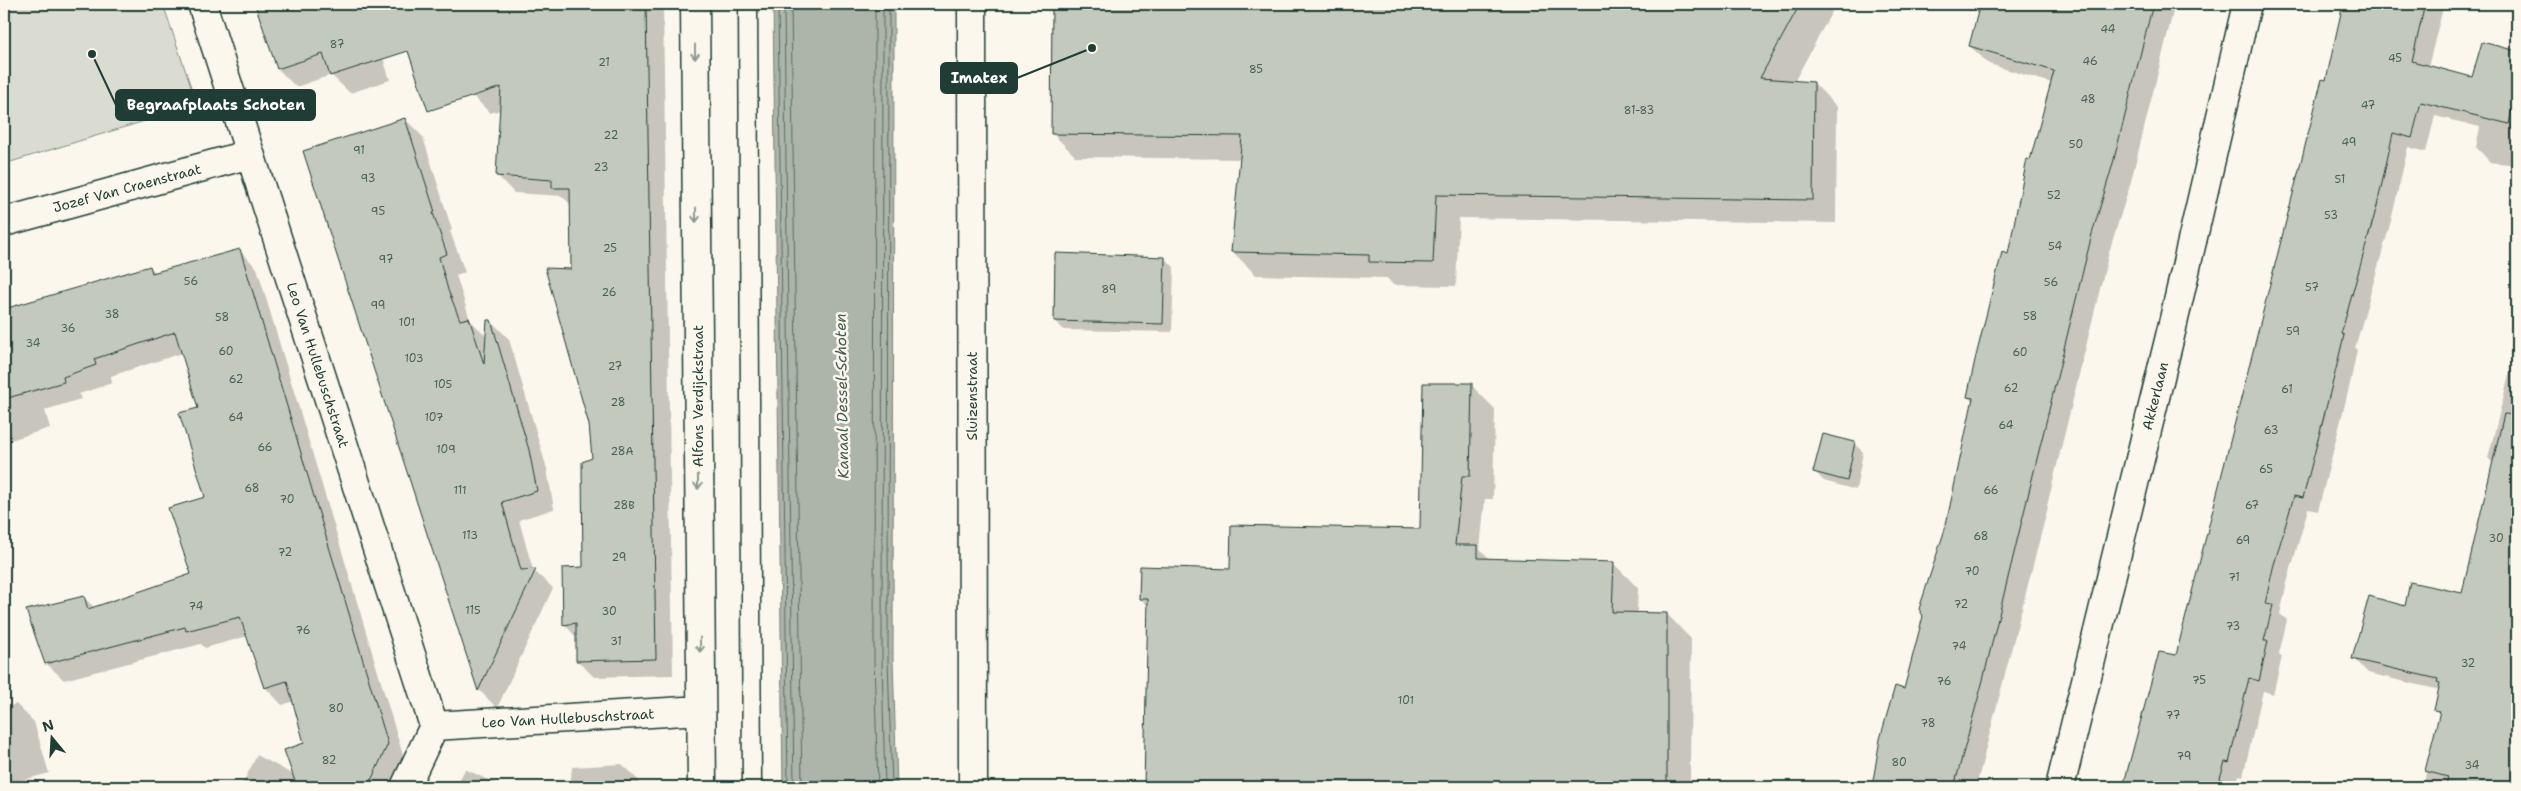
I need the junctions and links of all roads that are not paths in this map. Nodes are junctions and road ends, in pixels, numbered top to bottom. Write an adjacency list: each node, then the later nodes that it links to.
1 (202, 4): 6 (street, Leo Van Hullebuschstraat)
2 (695, 4): 8 (street, Alfons Verdijckstraat, one-way to 8)
3 (748, 4): 12 (lane)
4 (972, 4): 13 (street, Sluizenstraat)
5 (2247, 4): 14 (street, Akkerlaan)
6 (250, 154): 7 (street, Jozef Van Craenstraat); 9 (street, Leo Van Hullebuschstraat)
7 (4, 222)
8 (701, 710): 9 (street, Leo Van Hullebuschstraat); 11 (street, Alfons Verdijckstraat)
9 (434, 726): 10 (street)
10 (405, 787)
11 (702, 787)
12 (752, 787)
13 (973, 787)
14 (2060, 787)

